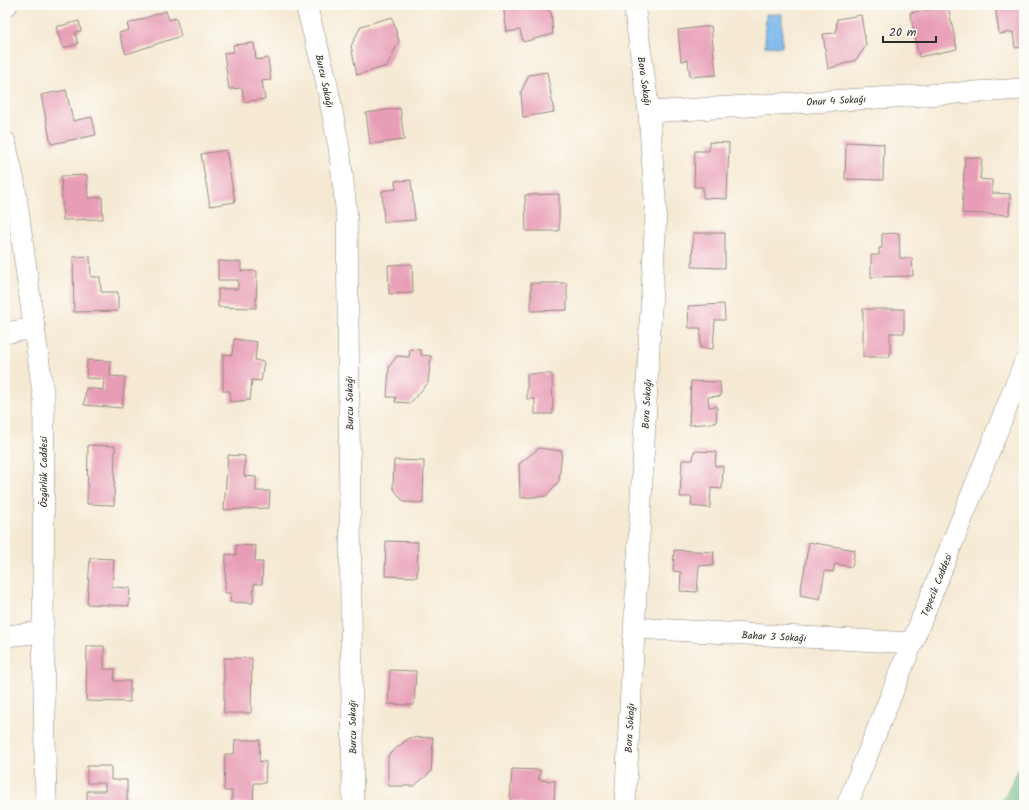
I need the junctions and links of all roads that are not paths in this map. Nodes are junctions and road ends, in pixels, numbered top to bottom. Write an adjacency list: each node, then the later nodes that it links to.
1 (306, 5): 14 (street, Burcu Sokağı)
2 (634, 5): 4 (street, Bora Sokağı)
3 (1024, 89): 4 (street, Onur 4 Sokağı)
4 (649, 112): 9 (street, Bora Sokağı)
5 (5, 142): 6 (street, Özgürlük Caddesi)
6 (35, 328): 7 (street); 10 (street, Özgürlük Caddesi)
7 (5, 333)
8 (1024, 364): 12 (street, Tepecik Caddesi)
9 (635, 628): 12 (street, Bahar 3 Sokağı); 15 (street, Bora Sokağı)
10 (42, 632): 11 (street); 13 (street, Özgürlük Caddesi)
11 (5, 636)
12 (912, 643): 16 (street, Tepecik Caddesi)
13 (46, 805)
14 (353, 805)
15 (625, 805)
16 (847, 805)

